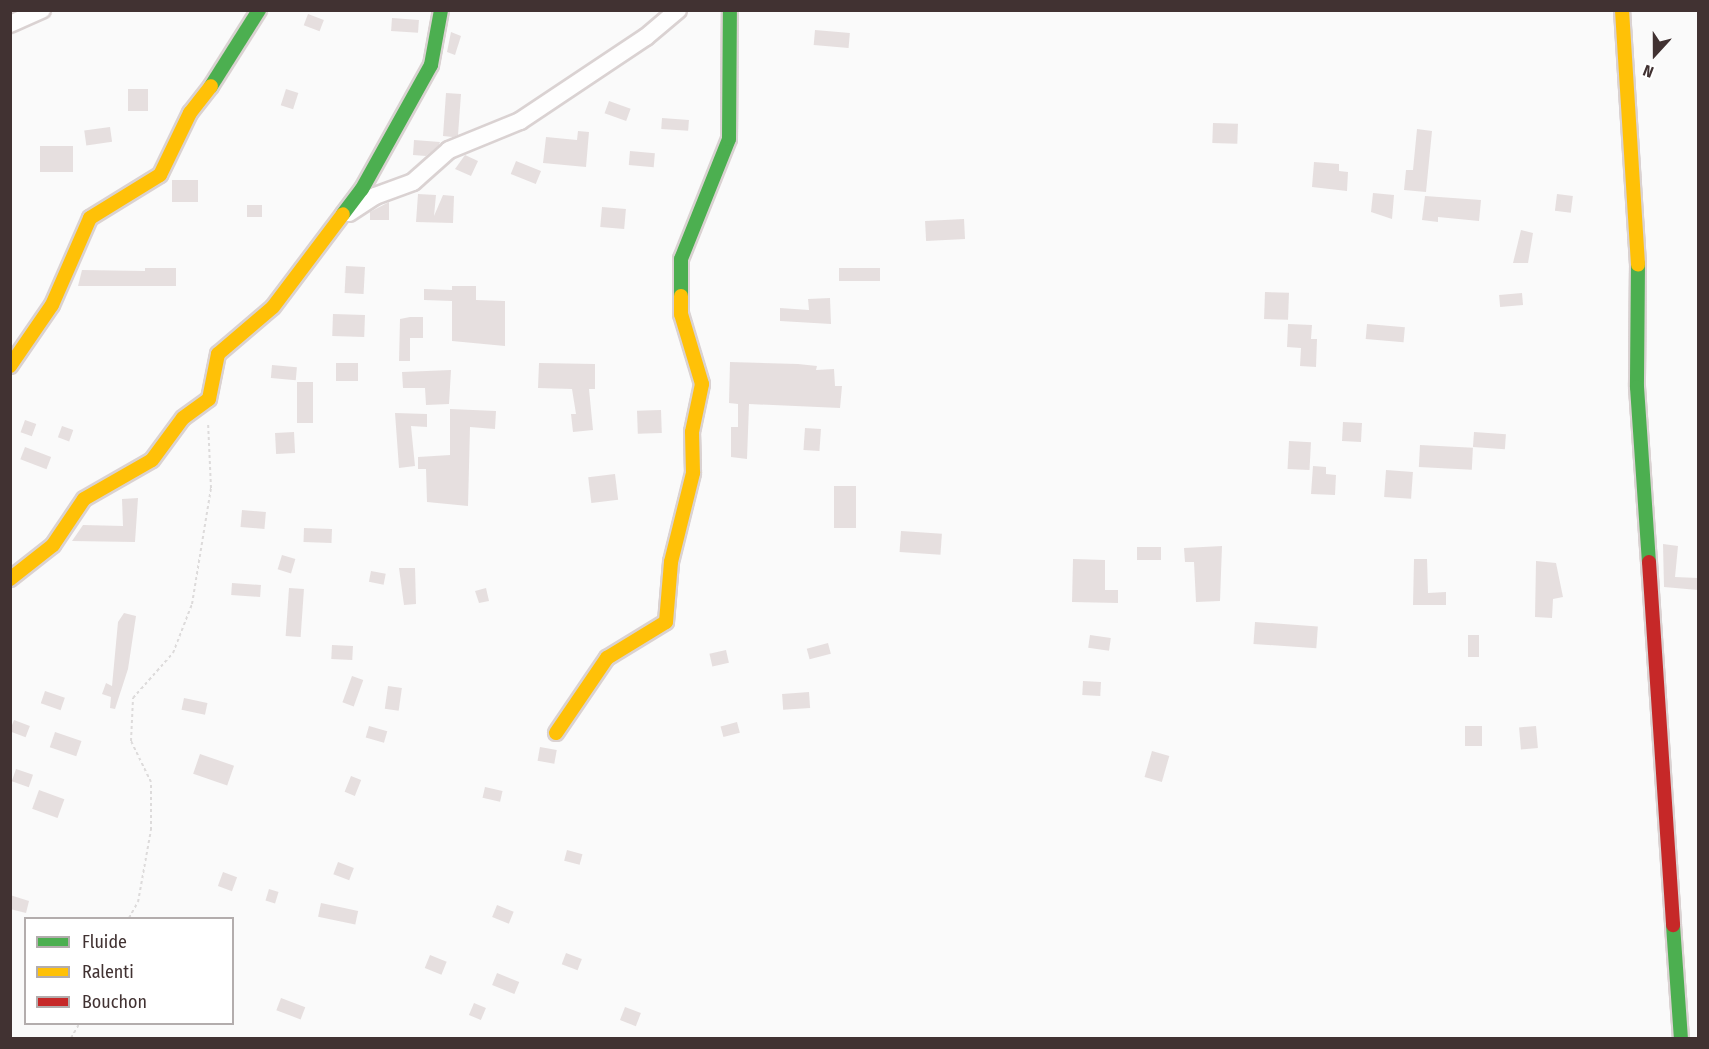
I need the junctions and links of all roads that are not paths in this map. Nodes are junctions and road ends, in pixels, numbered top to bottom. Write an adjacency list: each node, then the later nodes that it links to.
1 (42, 10): 7 (street)
2 (260, 10): 9 (street)
3 (441, 10): 8 (street)
4 (678, 10): 8 (street)
5 (730, 10): 11 (street)
6 (1623, 10): 12 (street)
7 (10, 24)
8 (338, 220): 10 (street)
9 (10, 366)
10 (10, 579)
11 (556, 733)
12 (1681, 1038)

